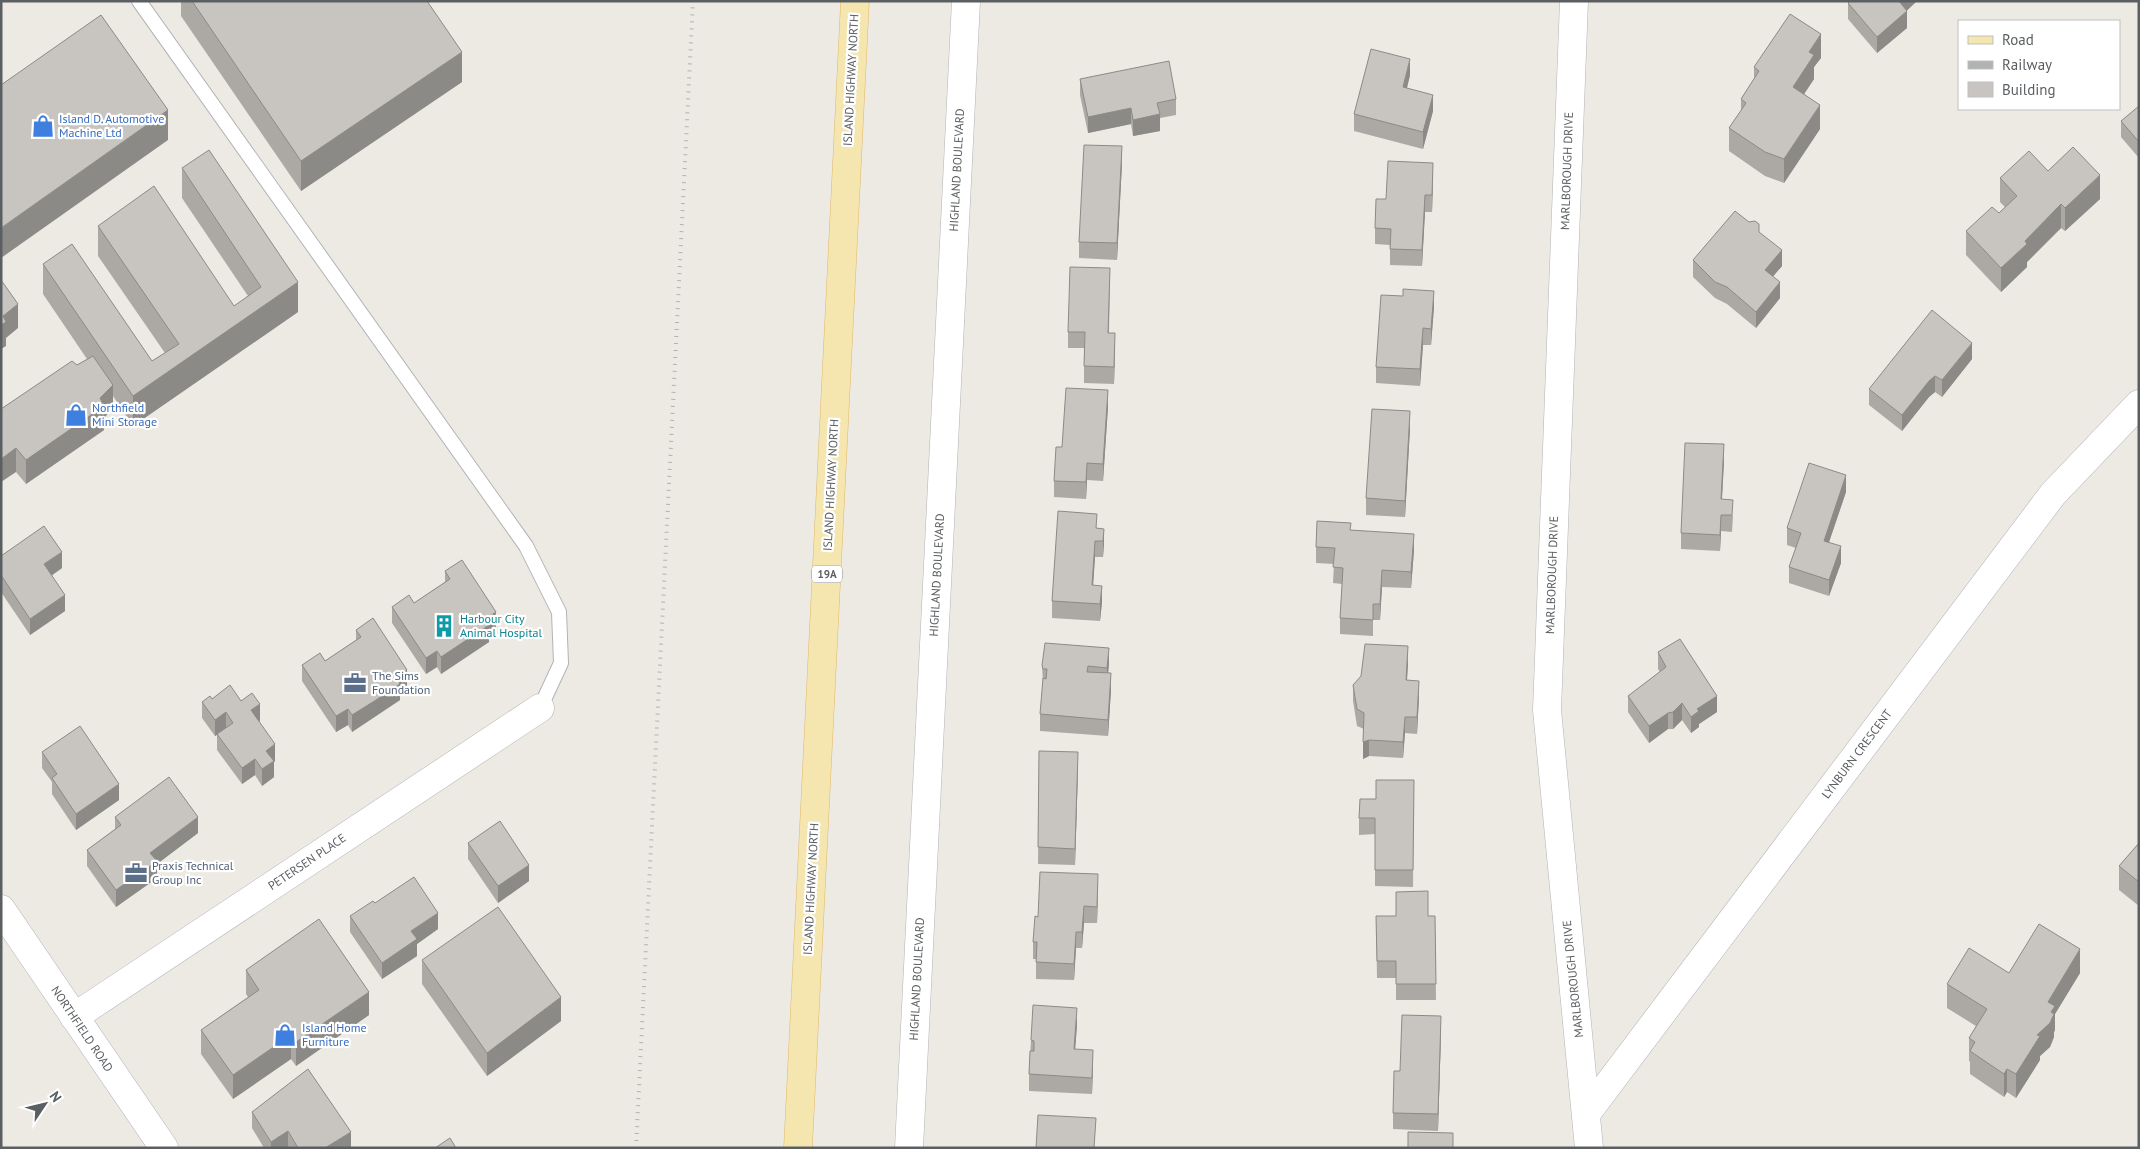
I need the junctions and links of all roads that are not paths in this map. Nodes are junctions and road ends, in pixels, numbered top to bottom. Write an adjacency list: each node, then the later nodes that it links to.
1 (139, 1): 6 (lane)
2 (855, 1): 11 (main road, ISLAND HIGHWAY NORTH / 19A)
3 (966, 1): 12 (street, HIGHLAND BOULEVARD)
4 (1574, 1): 9 (street, MARLBOROUGH DRIVE)
5 (2139, 404): 9 (street, LYNBURN CRESCENT)
6 (540, 708): 8 (street, PETERSEN PLACE)
7 (1, 909): 8 (street, NORTHFIELD ROAD)
8 (74, 1017): 10 (street, NORTHFIELD ROAD)
9 (1586, 1114): 13 (street, MARLBOROUGH DRIVE)
10 (164, 1148)
11 (798, 1148)
12 (909, 1148)
13 (1589, 1148)

